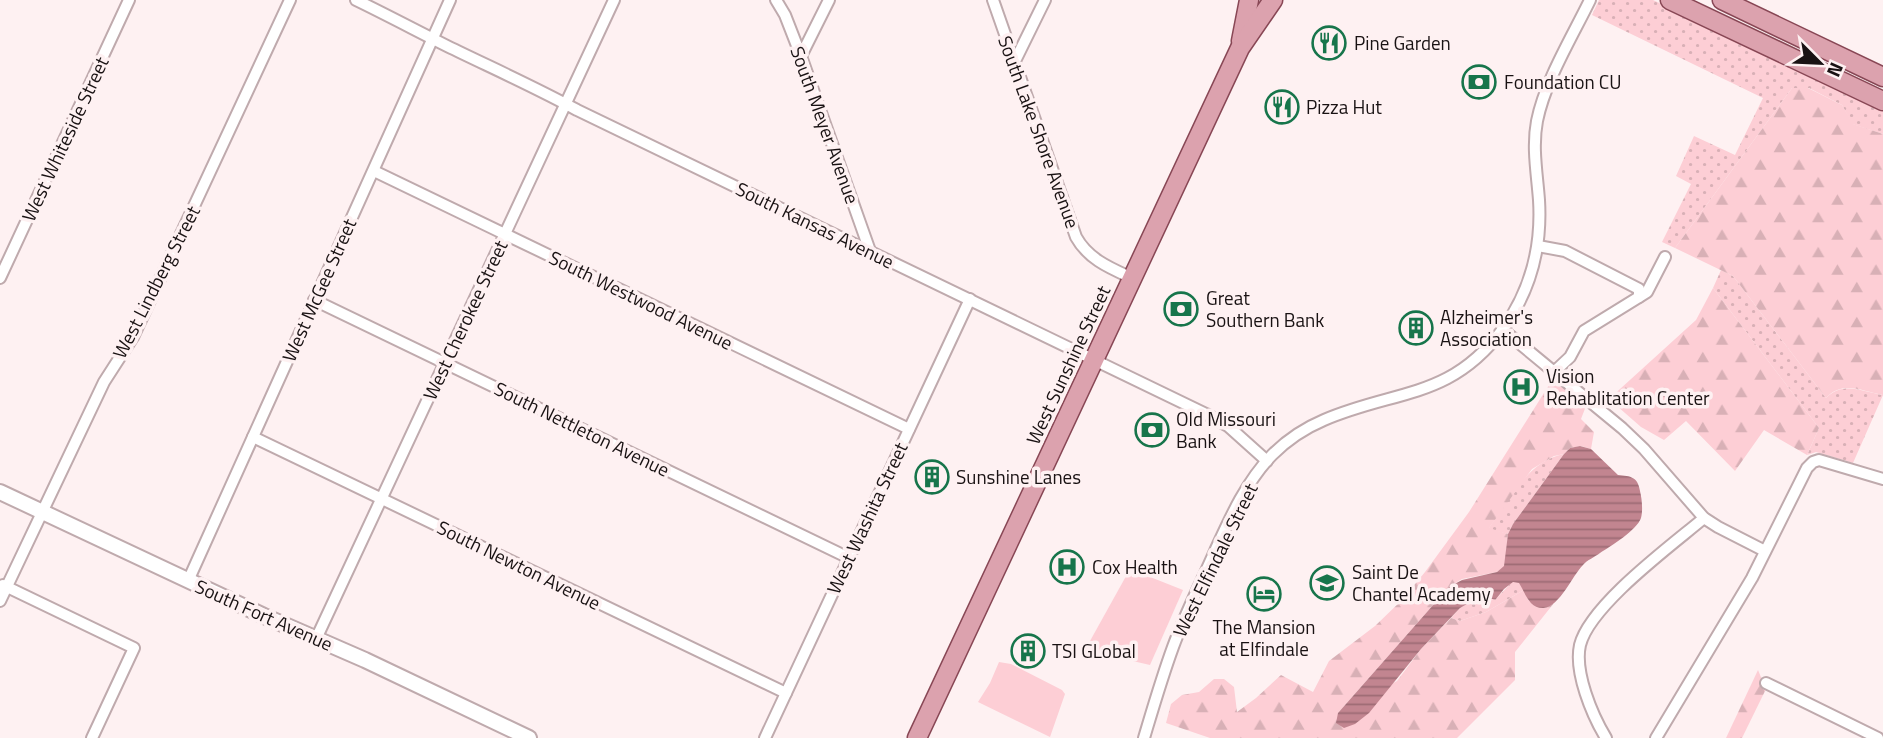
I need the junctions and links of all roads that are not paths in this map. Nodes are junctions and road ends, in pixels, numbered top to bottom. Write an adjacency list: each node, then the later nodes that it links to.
1 (130, 0): 27 (street, West Whiteside Street)
2 (290, 0): 42 (street, West Lindberg Street)
3 (356, 0): 15 (street, South Kansas Avenue)
4 (450, 0): 15 (street, West McGee Street)
5 (614, 0): 21 (street, West Cherokee Street)
6 (776, 0): 17 (street, South Meyer Avenue)
7 (829, 0): 17 (street)
8 (993, 0): 18 (street, South Lake Shore Avenue)
9 (1045, 0): 18 (street)
10 (1249, 0): 16 (main road, West Sunshine Street)
11 (1273, 0): 16 (main road, West Sunshine Street)
12 (1590, 0): 24 (street, West Elfindale Street)
13 (1670, 0): 20 (main road)
14 (1722, 0): 19 (main road)
15 (431, 38): 21 (street, South Kansas Avenue); 22 (street, West McGee Street)
16 (1240, 48): 28 (main road, West Sunshine Street)
17 (801, 56): 25 (street, South Meyer Avenue)
18 (1014, 63): 28 (street, South Lake Shore Avenue)
19 (1883, 78)
20 (1883, 101)
21 (566, 103): 23 (street, West Cherokee Street); 25 (street, South Kansas Avenue)
22 (374, 171): 23 (street, South Westwood Avenue); 31 (street, West McGee Street)
23 (505, 235): 34 (street, West Cherokee Street); 36 (street, South Westwood Avenue)
24 (1538, 246): 29 (street); 32 (street, West Elfindale Street)
25 (870, 251): 30 (street, South Kansas Avenue)
26 (1665, 257): 29 (street)
27 (0, 278)
28 (1132, 278): 33 (main road, West Sunshine Street)
29 (1639, 297): 35 (street)
30 (970, 299): 33 (street, South Kansas Avenue); 36 (street, West Washita Street)
31 (314, 300): 34 (street, South Nettleton Avenue); 37 (street, West McGee Street)
32 (1502, 329): 35 (street); 38 (street, West Elfindale Street)
33 (1094, 360): 38 (street, South Kansas Avenue); 55 (main road, West Sunshine Street)
34 (445, 363): 41 (street, West Cherokee Street); 45 (street, South Nettleton Avenue)
35 (1555, 371): 43 (street)
36 (909, 429): 45 (street, West Washita Street)
37 (253, 437): 41 (street, South Newton Avenue); 46 (street, West McGee Street)
38 (1267, 461): 56 (street, West Elfindale Street)
39 (1883, 479): 44 (street)
40 (0, 492): 42 (street, South Fort Avenue)
41 (381, 499): 49 (street, West Cherokee Street); 51 (street, South Newton Avenue)
42 (42, 512): 46 (street, South Fort Avenue); 47 (street, West Lindberg Street)
43 (1704, 518): 44 (street); 57 (street)
44 (1765, 551): 58 (street)
45 (849, 558): 51 (street, West Washita Street)
46 (188, 581): 49 (street, South Fort Avenue)
47 (3, 585): 48 (street, West Lindberg Street); 52 (street)
48 (0, 601)
49 (316, 639): 53 (street, South Fort Avenue)
50 (1766, 682): 59 (street)
51 (786, 693): 54 (street, West Washita Street)
52 (92, 738)
53 (529, 738)
54 (765, 738)
55 (917, 738)
56 (1144, 738)
57 (1606, 738)
58 (1656, 738)
59 (1878, 738)

